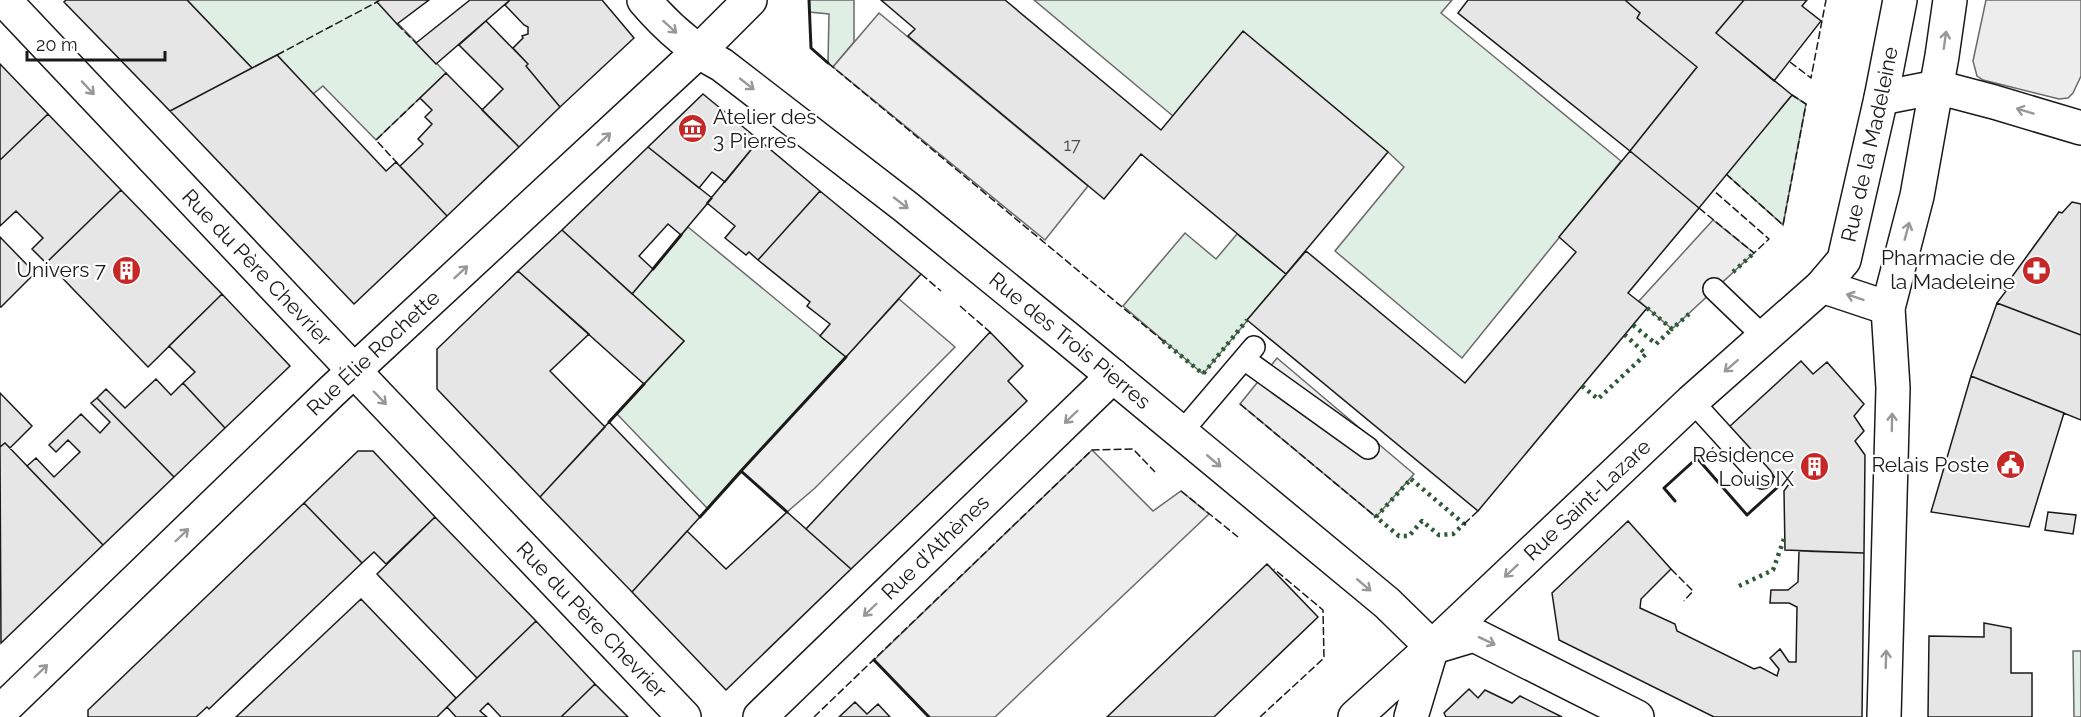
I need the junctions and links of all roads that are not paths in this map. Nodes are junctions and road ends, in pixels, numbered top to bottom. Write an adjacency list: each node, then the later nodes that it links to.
1 (4, 0): 14 (street, Rue du Père Chevrier, one-way to 14)
2 (644, 0): 6 (street, Rue des Trois Pierres, one-way to 6)
3 (750, 0): 6 (street, Rue Élie Rochette)
4 (1900, 0): 8 (street, Rue de la Madeleine)
5 (1950, 0): 7 (street, one-way to 5)
6 (698, 52): 14 (street, Rue Élie Rochette, one-way to 6); 15 (street, Rue des Trois Pierres, one-way to 15)
7 (1937, 87): 8 (street); 9 (street, one-way to 7); 12 (street, one-way to 7)
8 (1881, 98): 10 (street, Rue de la Madeleine)
9 (2081, 128)
10 (1822, 286): 12 (street, one-way to 10); 13 (street, Rue Saint-Lazare)
11 (1714, 289): 13 (lane)
12 (1888, 308): 27 (street, one-way to 12)
13 (1764, 337): 16 (street, Rue Saint-Lazare, one-way to 16)
14 (353, 371): 21 (street, Rue Élie Rochette, one-way to 14); 22 (street, Rue du Père Chevrier, one-way to 22)
15 (1113, 376): 17 (street, Rue des Trois Pierres); 23 (street, Rue d'Athènes, one-way to 23)
16 (1692, 401): 19 (lane); 20 (street, Rue Saint-Lazare, one-way to 20)
17 (1180, 434): 18 (lane); 20 (street, Rue des Trois Pierres, one-way to 20)
18 (1368, 448)
19 (1761, 478)
20 (1432, 647): 24 (street, Rue Saint-Lazare); 25 (street); 26 (street, one-way to 26)
21 (0, 712)
22 (684, 717)
23 (760, 717)
24 (1355, 717)
25 (1412, 717)
26 (1637, 717)
27 (1884, 717)

